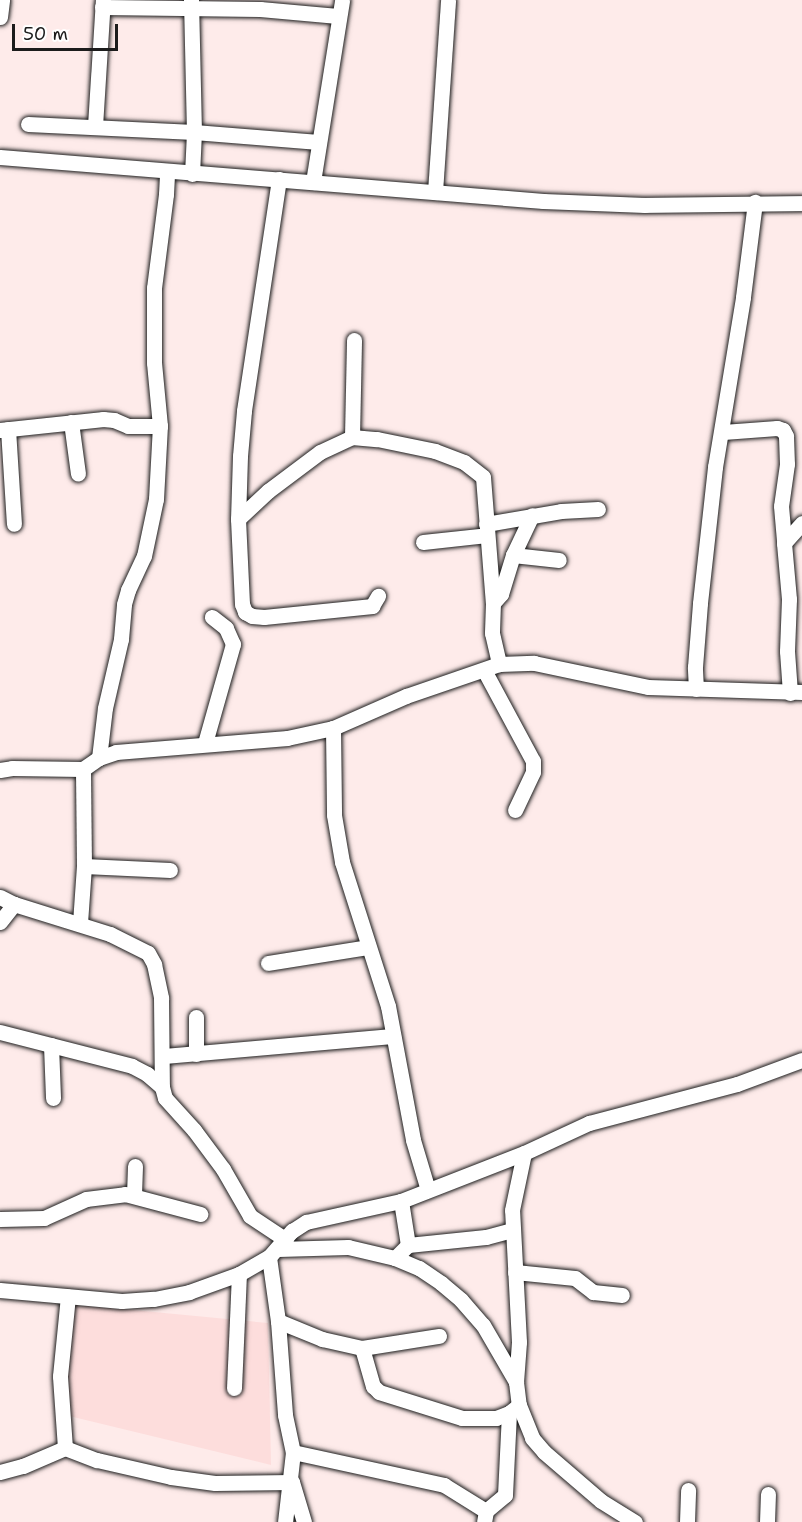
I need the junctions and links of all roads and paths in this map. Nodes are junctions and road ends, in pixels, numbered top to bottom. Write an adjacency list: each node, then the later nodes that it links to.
1 (2, 0): 6 (street)
2 (342, 0): 7 (street)
3 (448, 0): 17 (street)
4 (103, 4): 5 (street); 9 (street)
5 (191, 5): 7 (street); 10 (street)
6 (0, 16)
7 (338, 16): 11 (street)
8 (28, 124): 9 (street)
9 (95, 126): 10 (street)
10 (194, 132): 11 (street); 14 (street)
11 (318, 142): 16 (street)
12 (0, 157): 13 (street)
13 (167, 172): 14 (street); 22 (street)
14 (192, 174): 15 (street)
15 (279, 179): 16 (street); 29 (street)
16 (314, 182): 17 (street)
17 (435, 192): 18 (street)
18 (755, 202): 19 (street); 24 (street)
19 (802, 203)
20 (354, 339): 25 (street)
21 (71, 422): 22 (street); 23 (street); 26 (street)
22 (160, 426): 46 (street)
23 (4, 430): 31 (street)
24 (723, 432): 34 (street); 42 (street)
25 (352, 437): 29 (street); 32 (street)
26 (78, 474)
27 (598, 509): 28 (street)
28 (532, 515): 32 (street); 35 (street)
29 (238, 519): 37 (street)
30 (802, 523): 34 (street)
31 (14, 524)
32 (487, 530): 33 (street); 38 (street)
33 (423, 542)
34 (784, 543): 43 (street)
35 (513, 555): 36 (street); 38 (street)
36 (559, 560)
37 (378, 596)
38 (493, 603): 40 (street)
39 (212, 617): 45 (street)
40 (499, 664): 41 (street); 42 (street)
41 (484, 670): 44 (street); 49 (street)
42 (696, 689): 43 (street)
43 (796, 692)
44 (333, 728): 45 (street); 55 (street)
45 (205, 743): 46 (street)
46 (99, 758): 48 (street)
47 (4, 766): 48 (street)
48 (83, 769): 50 (street)
49 (515, 810)
50 (84, 866): 51 (street); 54 (street)
51 (170, 870)
52 (7, 900): 53 (street); 54 (street)
53 (0, 922)
54 (80, 923): 62 (street)
55 (368, 947): 56 (street); 59 (street)
56 (268, 963)
57 (196, 1017): 61 (street)
58 (0, 1032): 60 (street)
59 (393, 1036): 61 (street); 68 (street)
60 (51, 1045): 64 (street); 65 (street)
61 (196, 1054): 62 (street)
62 (163, 1056): 64 (street)
63 (802, 1060): 66 (street)
64 (162, 1087): 75 (street)
65 (53, 1098)
66 (524, 1153): 68 (street); 73 (street)
67 (135, 1166): 69 (street)
68 (428, 1190): 70 (street)
69 (134, 1195): 71 (street); 72 (street)
70 (401, 1201): 74 (street); 75 (street)
71 (200, 1214)
72 (0, 1220)
73 (512, 1230): 74 (street); 77 (street)
74 (408, 1245): 76 (street)
75 (278, 1249): 76 (street); 78 (street); 82 (street)
76 (395, 1258): 85 (street)
77 (515, 1272): 80 (street); 85 (street)
78 (239, 1274): 81 (street); 86 (street)
79 (0, 1290): 81 (street)
80 (622, 1295)
81 (68, 1296): 88 (street)
82 (279, 1322): 84 (street); 89 (street)
83 (439, 1336): 84 (street)
84 (362, 1348): 87 (street)
85 (516, 1382): 87 (street)
86 (234, 1388)
87 (514, 1409): 94 (street); 95 (street)
88 (65, 1448): 90 (street); 91 (street)
89 (293, 1452): 91 (street); 94 (street)
90 (0, 1472)
91 (292, 1482): 96 (street); 97 (street)
92 (688, 1490): 98 (street)
93 (768, 1494): 99 (street)
94 (485, 1517)
95 (627, 1520)
96 (285, 1522)
97 (304, 1522)
98 (687, 1522)
99 (767, 1522)

